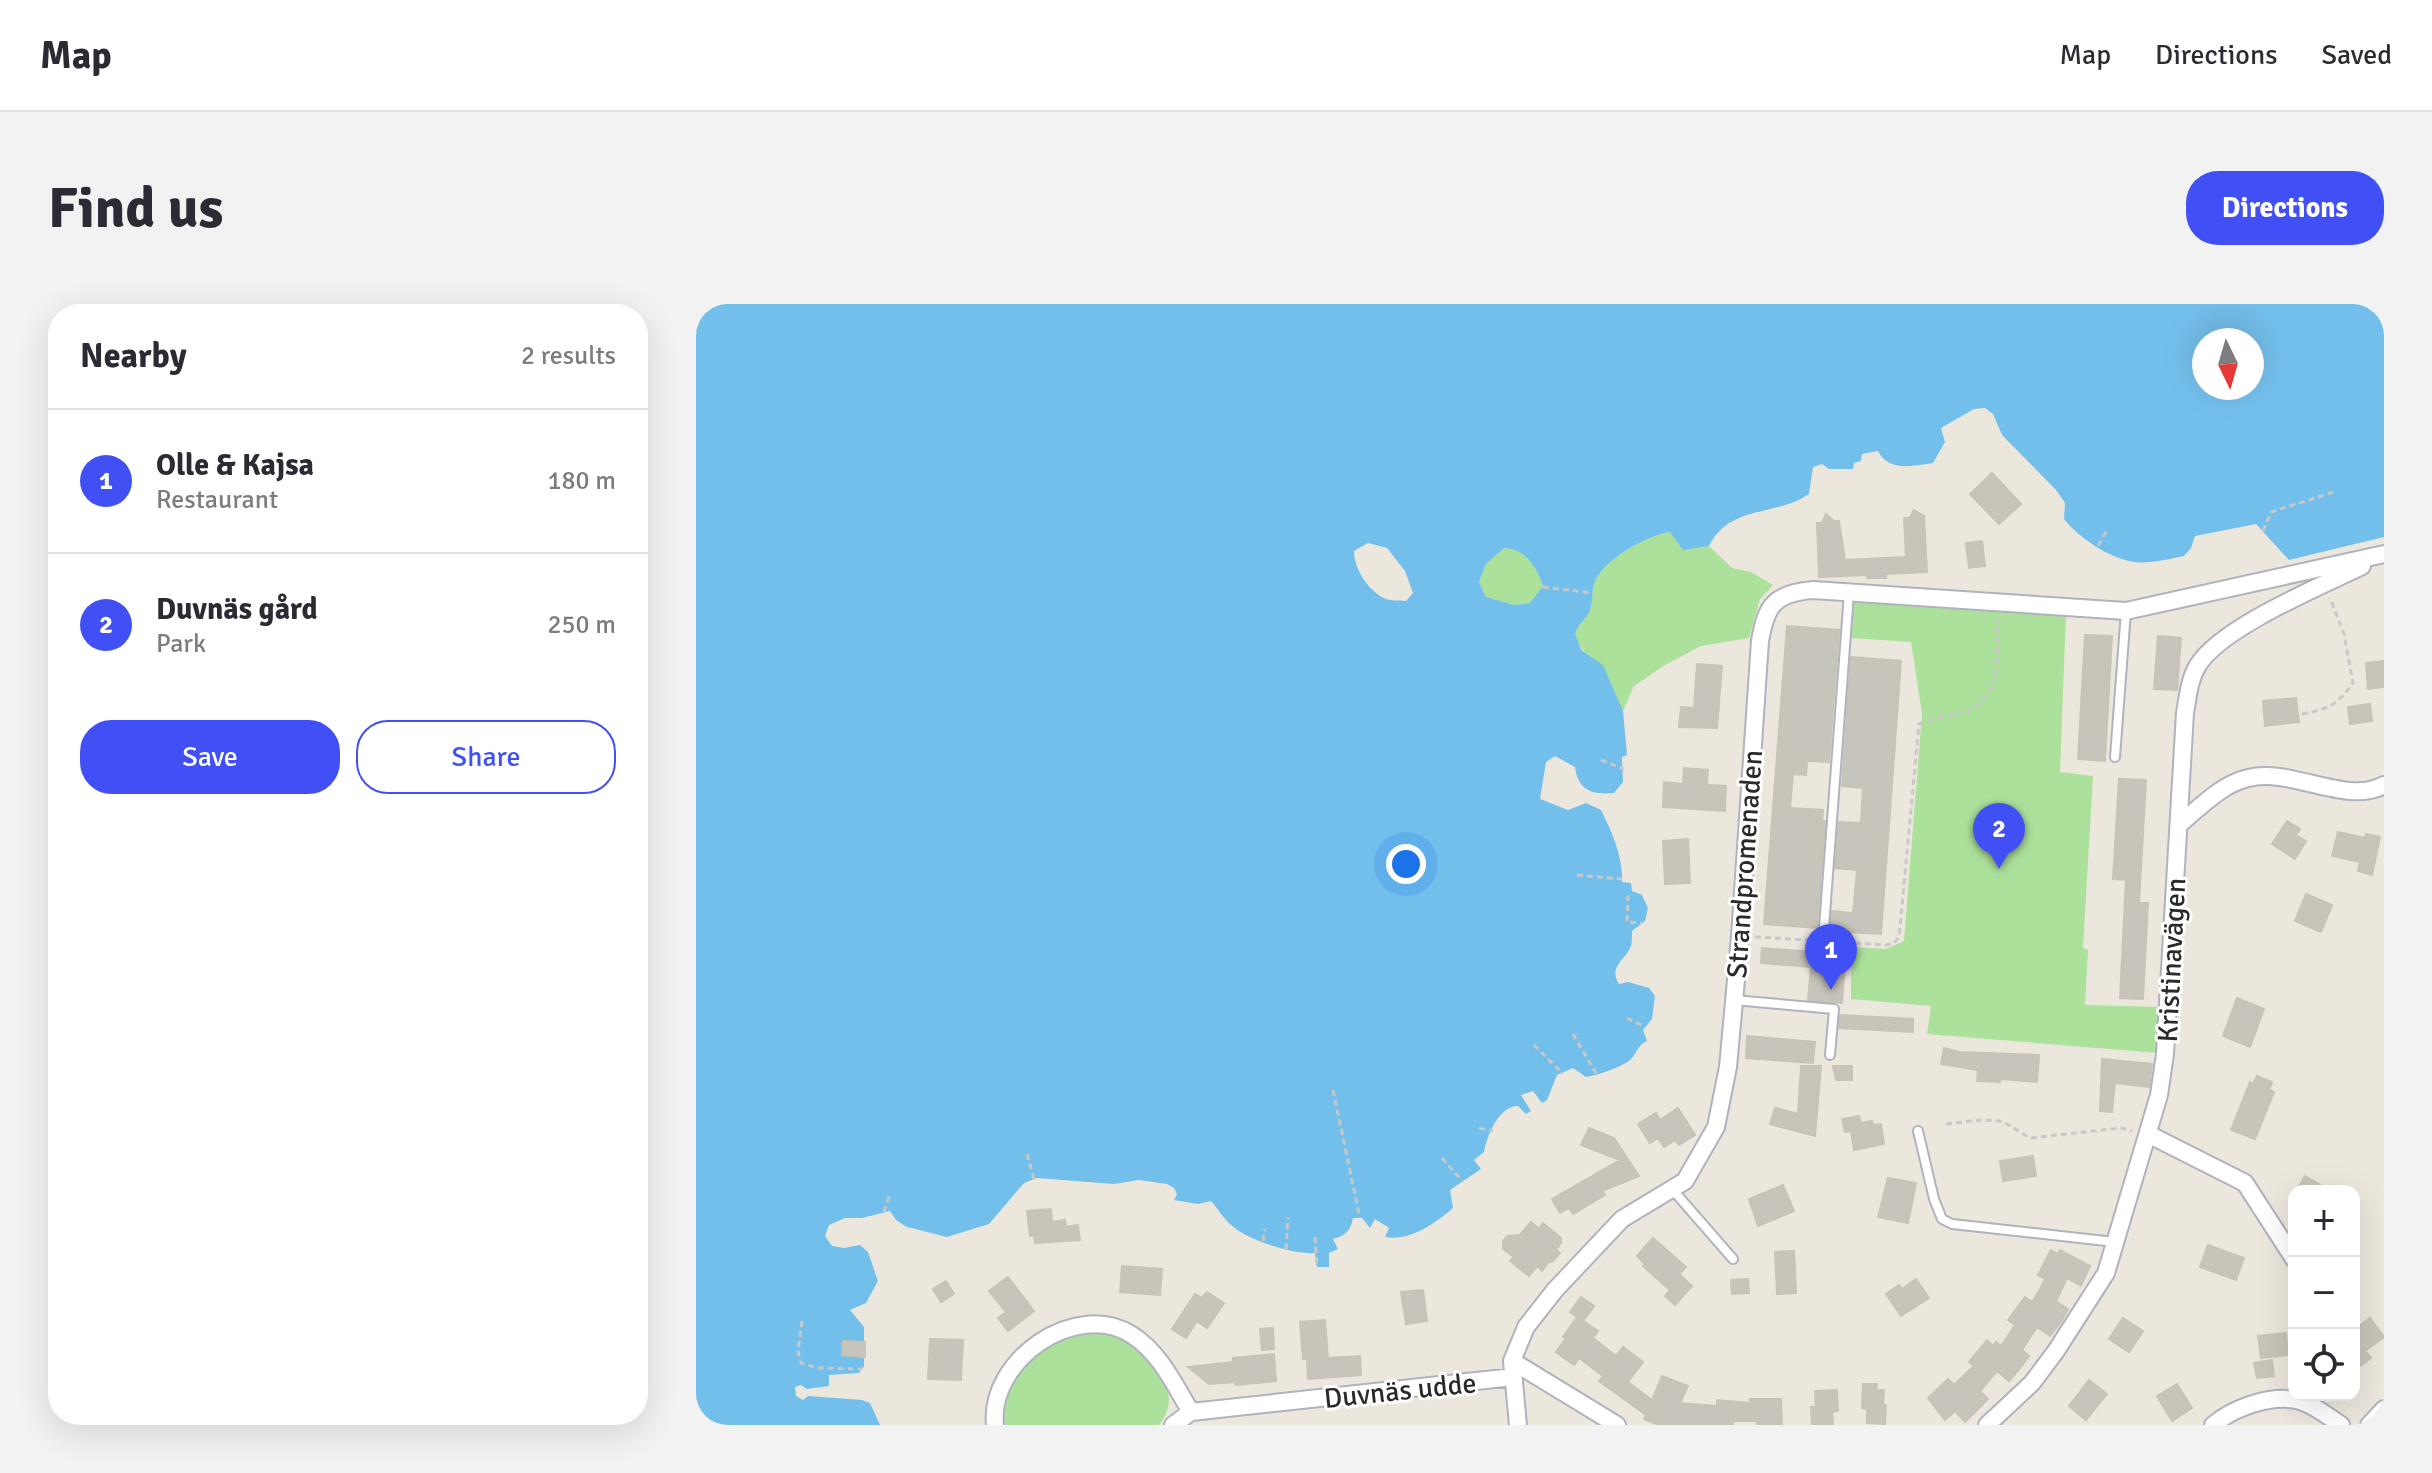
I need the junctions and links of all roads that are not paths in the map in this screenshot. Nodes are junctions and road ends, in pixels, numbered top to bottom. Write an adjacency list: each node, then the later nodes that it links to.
1 (2384, 554): 3 (street, Strandpromenaden); 6 (street, Kristinavägen)
2 (1849, 593): 3 (street, Strandpromenaden); 7 (lane); 8 (street, Strandpromenaden)
3 (2126, 611): 4 (lane)
4 (2115, 757)
5 (2384, 785): 6 (street)
6 (2180, 824): 11 (street, Kristinavägen)
7 (1823, 941)
8 (1734, 1000): 9 (lane); 12 (street, Strandpromenaden)
9 (1830, 1055)
10 (1918, 1131): 13 (lane)
11 (2148, 1134): 13 (street, Kristinavägen); 14 (street)
12 (1672, 1189): 15 (lane); 16 (street, Strandpromenaden)
13 (2116, 1243): 25 (street, Kristinavägen)
14 (2293, 1257)
15 (1733, 1259)
16 (1513, 1369): 20 (street, Duvnäs udde); 23 (street, Strandpromenaden); 24 (street)
17 (2288, 1399): 26 (street)
18 (2305, 1401): 27 (street)
19 (2384, 1409): 28 (street)
20 (1191, 1412): 21 (street); 22 (street, Duvnäs udde)
21 (995, 1425)
22 (1173, 1425)
23 (1518, 1425)
24 (1617, 1425)
25 (1987, 1425)
26 (2213, 1425)
27 (2341, 1425)
28 (2369, 1425)

